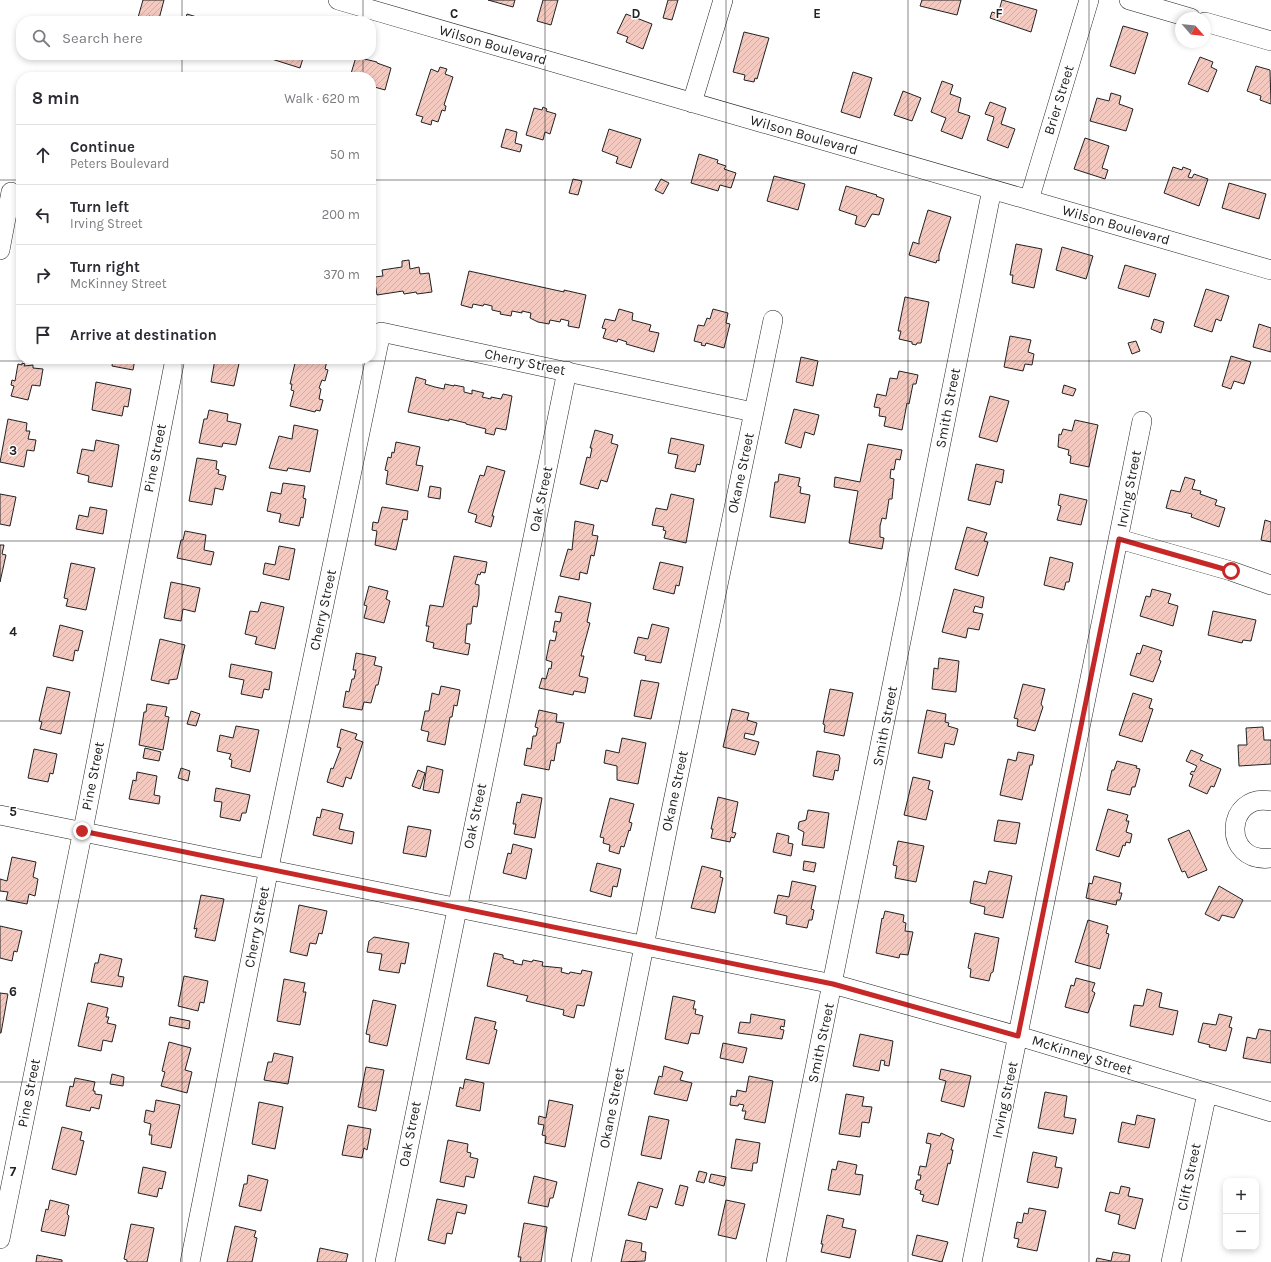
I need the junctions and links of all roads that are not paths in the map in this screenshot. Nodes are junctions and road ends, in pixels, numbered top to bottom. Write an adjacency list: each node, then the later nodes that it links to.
1 (338, 0): 5 (street, Wilson Boulevard)
2 (723, 0): 9 (street)
3 (1089, 0): 12 (street, Brier Street)
4 (1129, 0): 6 (street)
5 (358, 3): 9 (street, Wilson Boulevard)
6 (1175, 13)
7 (1211, 24): 8 (street)
8 (1271, 41)
9 (692, 102): 10 (street, Wilson Boulevard)
10 (992, 189): 12 (street, Wilson Boulevard); 31 (street, Smith Street)
11 (16, 194): 13 (street)
12 (1029, 200): 14 (street, Wilson Boulevard)
13 (0, 250)
14 (1271, 270)
15 (773, 320): 20 (street, Okane Street)
16 (376, 356): 19 (street, Cherry Street)
17 (174, 364): 26 (street, Pine Street)
18 (374, 364): 28 (street, Cherry Street)
19 (567, 371): 20 (street, Cherry Street); 29 (street, Oak Street)
20 (753, 412): 30 (street, Okane Street)
21 (1142, 421): 22 (street, Irving Street)
22 (1119, 539): 23 (street); 32 (street, Irving Street)
23 (1271, 585)
24 (1271, 800): 27 (street)
25 (0, 815): 26 (street, McKinney Street)
26 (82, 831): 28 (street, McKinney Street); 35 (street, Pine Street)
27 (1271, 858)
28 (268, 870): 29 (street, McKinney Street); 36 (street, Cherry Street)
29 (456, 907): 30 (street, McKinney Street); 37 (street, Oak Street)
30 (644, 946): 31 (street, McKinney Street); 38 (street, Okane Street)
31 (833, 984): 32 (street, McKinney Street); 39 (street, Smith Street)
32 (1018, 1036): 33 (street, McKinney Street); 40 (street, Irving Street)
33 (1207, 1093): 34 (street, McKinney Street); 41 (street, Clift Street)
34 (1271, 1112)
35 (0, 1239)
36 (190, 1262)
37 (385, 1262)
38 (581, 1262)
39 (776, 1262)
40 (972, 1262)
41 (1171, 1262)

